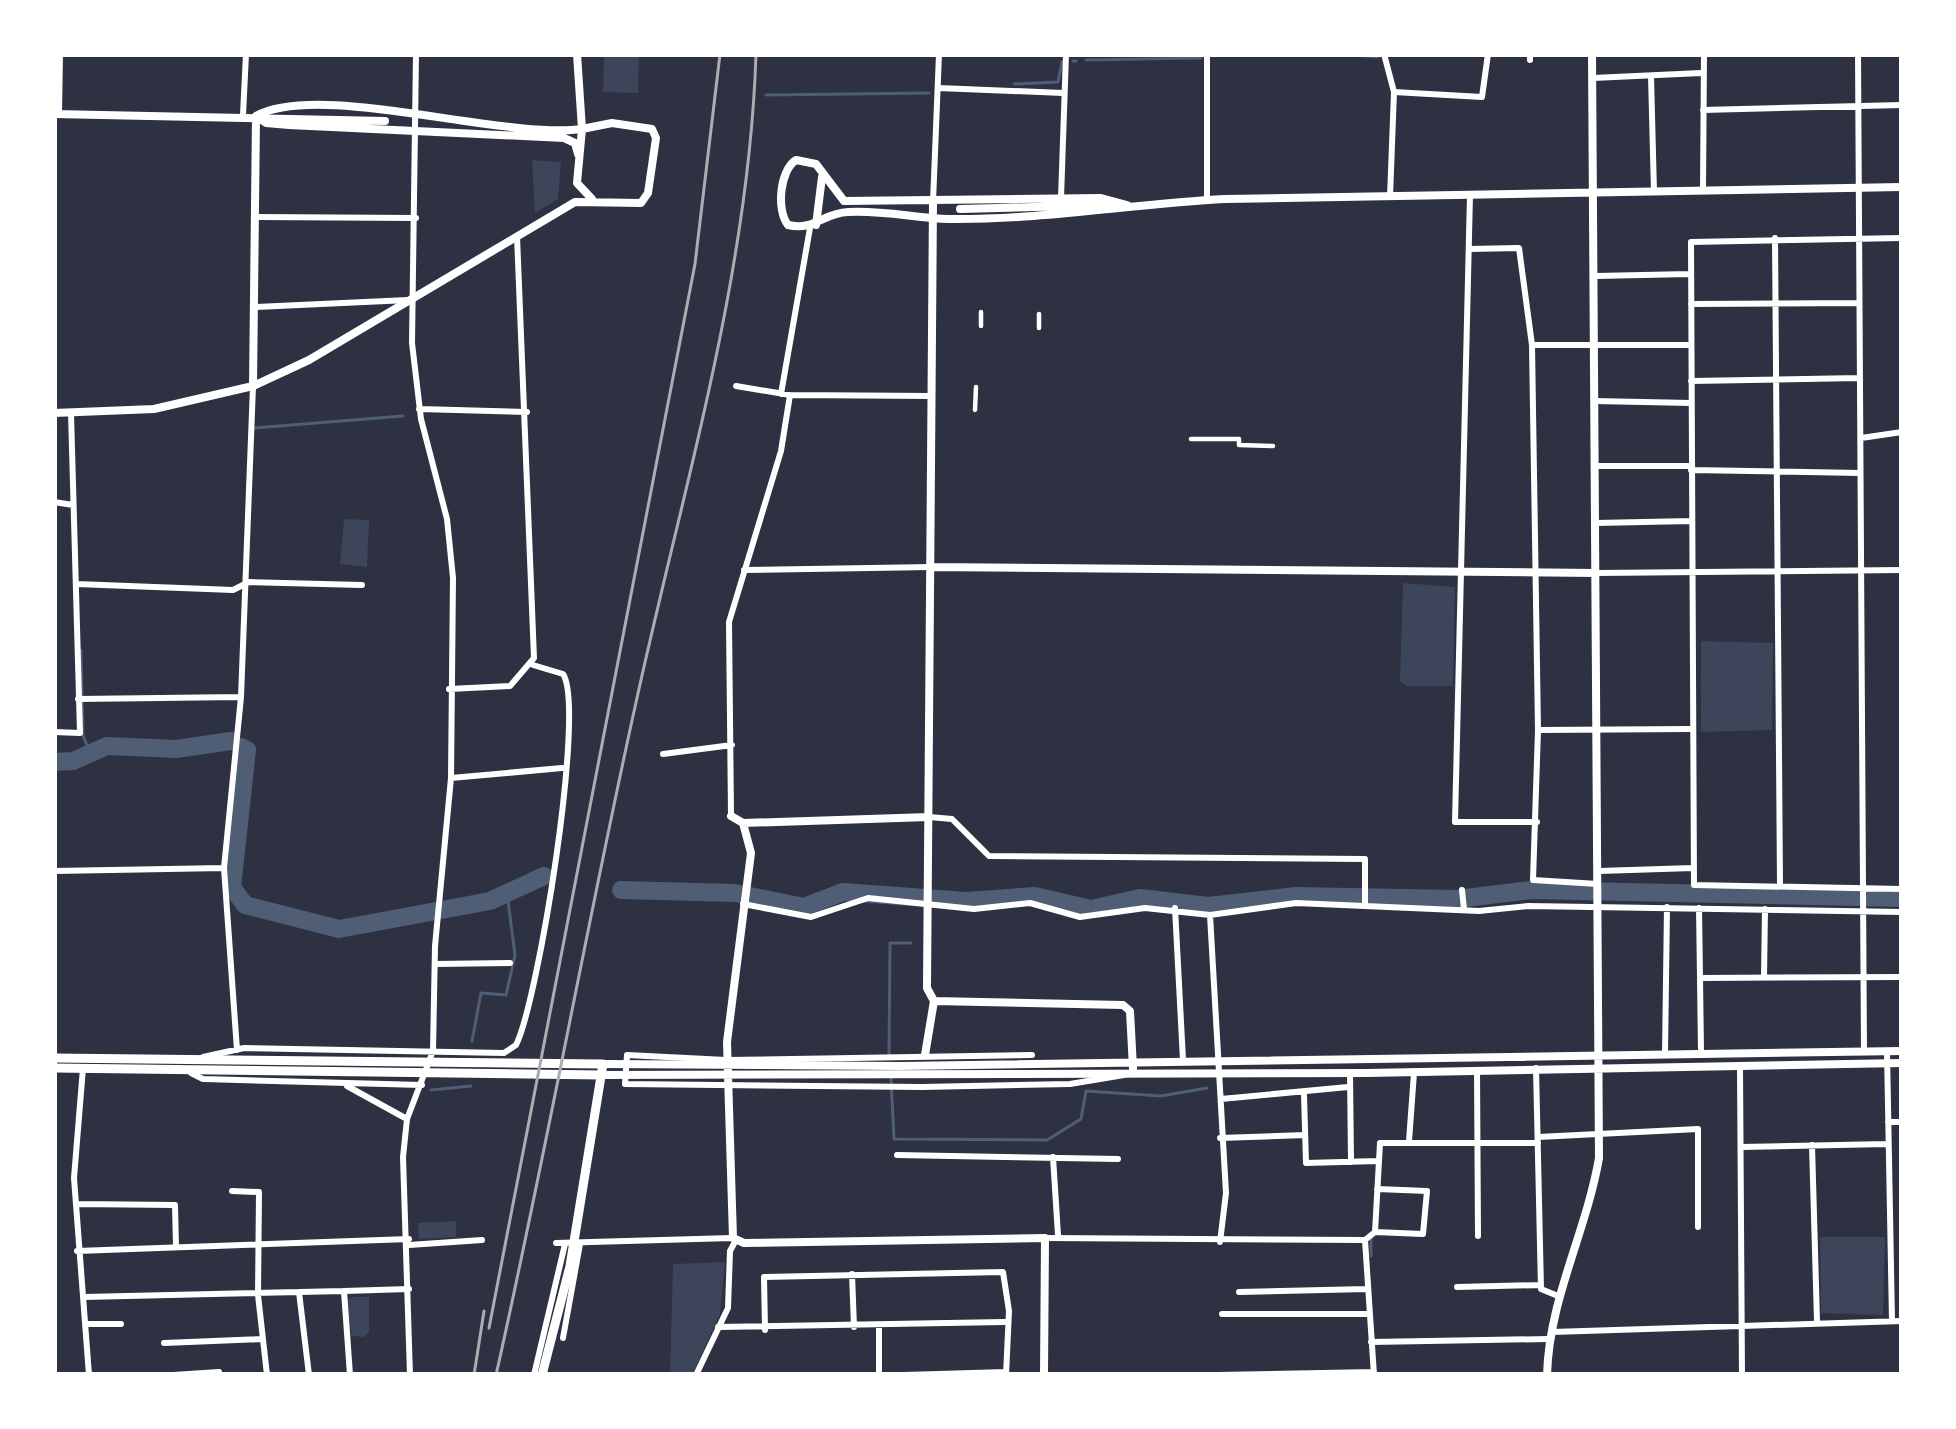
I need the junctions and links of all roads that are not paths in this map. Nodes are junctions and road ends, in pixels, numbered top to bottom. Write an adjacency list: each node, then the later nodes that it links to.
1 (60, 54): 22 (street)
2 (246, 54): 23 (street)
3 (416, 54): 24 (street)
4 (577, 54): 27 (street)
5 (939, 54): 16 (street)
6 (1066, 54): 18 (street)
7 (1207, 54): 40 (street)
8 (1384, 54): 17 (street)
9 (1488, 54): 17 (street)
10 (1592, 54): 15 (street)
11 (1704, 54): 13 (street)
12 (1858, 54): 20 (street)
13 (1702, 73): 14 (street); 21 (street)
14 (1651, 76): 15 (street); 34 (street)
15 (1593, 78): 35 (street)
16 (938, 88): 18 (street); 41 (street)
17 (1394, 92): 37 (street)
18 (1063, 93): 39 (street)
19 (1902, 105): 20 (street)
20 (1861, 106): 21 (street); 32 (street)
21 (1703, 110): 33 (street)
22 (56, 114): 23 (street)
23 (243, 115): 25 (street)
24 (416, 115): 25 (street); 27 (street); 28 (street)
25 (256, 116): 26 (street); 28 (street); 44 (street)
26 (385, 121)
27 (582, 129): 29 (street); 38 (street)
28 (416, 132): 29 (street); 46 (street)
29 (578, 165): 38 (street)
30 (822, 176): 41 (street); 47 (street); 47 (street)
31 (1902, 187): 32 (street)
32 (1860, 188): 33 (street); 50 (street)
33 (1703, 190): 34 (street)
34 (1654, 192): 35 (street)
35 (1593, 193): 36 (street); 54 (street)
36 (1471, 195): 37 (street); 52 (street)
37 (1390, 197): 40 (street)
38 (592, 199): 48 (street)
39 (1061, 199): 41 (street); 42 (street)
40 (1207, 200): 42 (street)
41 (933, 202): 45 (street)
42 (1127, 205): 43 (street); 45 (street)
43 (960, 209)
44 (255, 217): 46 (street); 59 (street)
45 (933, 217): 47 (street); 74 (street)
46 (416, 218): 55 (street)
47 (813, 226): 73 (street)
48 (517, 236): 55 (street); 79 (street)
49 (1774, 238): 50 (street); 53 (street); 58 (street)
50 (1860, 238): 51 (street); 56 (street)
51 (1902, 238)
52 (1469, 249): 65 (street); 100 (street)
53 (1689, 274): 54 (street); 57 (street)
54 (1596, 276): 64 (street)
55 (412, 300): 59 (street); 70 (street); 77 (street)
56 (1858, 303): 58 (street); 67 (street)
57 (1691, 304): 58 (street); 66 (street)
58 (1776, 304): 69 (street)
59 (256, 307): 70 (street)
60 (981, 312): 62 (street)
61 (1039, 314): 63 (street)
62 (981, 326)
63 (1039, 328)
64 (1595, 344): 65 (street); 66 (street); 75 (street)
65 (1532, 345): 101 (street)
66 (1688, 345): 68 (street)
67 (1859, 378): 69 (street); 83 (street)
68 (1691, 381): 69 (street); 76 (street)
69 (1777, 382): 88 (street)
70 (253, 386): 81 (street); 104 (street)
71 (736, 386): 73 (street)
72 (976, 387): 78 (street)
73 (786, 395): 74 (street); 95 (street)
74 (934, 396): 94 (street)
75 (1594, 401): 76 (street); 86 (street)
76 (1691, 403): 87 (street)
77 (419, 409): 79 (street); 107 (street)
78 (975, 410)
79 (527, 412): 106 (street)
80 (54, 413): 81 (street)
81 (71, 413): 91 (street)
82 (1902, 432): 83 (street)
83 (1861, 438): 89 (street)
84 (1191, 439): 85 (street)
85 (1273, 446)
86 (1596, 466): 87 (street); 93 (street)
87 (1691, 468): 88 (street); 92 (street)
88 (1777, 472): 89 (street); 97 (street)
89 (1860, 472): 98 (street)
90 (54, 502): 91 (street)
91 (74, 505): 103 (street)
92 (1691, 521): 93 (street); 96 (street)
93 (1596, 523): 102 (street)
94 (932, 567): 95 (street); 100 (street); 119 (street)
95 (743, 570): 114 (street)
96 (1691, 570): 97 (street); 102 (street); 110 (street)
97 (1777, 570): 98 (street); 127 (street)
98 (1862, 570): 99 (street); 128 (street)
99 (1902, 570)
100 (1460, 572): 101 (street); 120 (street)
101 (1537, 573): 102 (street); 111 (street)
102 (1597, 573): 113 (street)
103 (76, 584): 104 (street); 109 (street)
104 (243, 584): 105 (street); 108 (street)
105 (362, 585)
106 (533, 664): 107 (street); 151 (street)
107 (449, 689): 117 (street)
108 (241, 698): 109 (street); 122 (street)
109 (78, 699): 112 (street)
110 (1691, 729): 113 (street); 123 (street)
111 (1538, 730): 113 (street); 120 (street)
112 (54, 732)
113 (1597, 732): 125 (street)
114 (732, 746): 115 (street); 118 (street)
115 (664, 754)
116 (562, 768): 117 (street)
117 (451, 778): 144 (street)
118 (731, 816): 121 (street)
119 (929, 817): 121 (street); 132 (street); 133 (street)
120 (1537, 822): 126 (street)
121 (743, 823): 131 (street)
122 (224, 868): 124 (street); 150 (street)
123 (1693, 868): 125 (street); 127 (street)
124 (54, 871)
125 (1599, 871): 126 (street)
126 (1598, 884): 134 (street)
127 (1780, 885): 128 (street)
128 (1862, 888): 129 (street); 140 (street)
129 (1902, 889)
130 (1462, 890): 138 (street)
131 (744, 898): 133 (street); 161 (street)
132 (1365, 900): 138 (street); 142 (street)
133 (928, 905): 136 (street); 149 (street)
134 (1598, 907): 135 (street); 138 (street); 160 (street)
135 (1667, 907): 137 (street); 156 (street)
136 (1175, 908): 142 (street); 162 (street)
137 (1699, 908): 139 (street); 148 (street)
138 (1464, 909)
139 (1765, 909): 140 (street); 145 (street)
140 (1863, 912): 141 (street); 146 (street)
141 (1902, 912)
142 (1210, 915): 163 (street)
143 (510, 963): 144 (street)
144 (435, 964): 151 (street)
145 (1764, 977): 146 (street); 148 (street)
146 (1864, 977): 147 (street); 155 (street)
147 (1902, 977)
148 (1700, 978): 154 (street)
149 (934, 1001): 157 (street); 170 (street)
150 (237, 1050): 151 (street); 167 (street)
151 (433, 1051): 179 (street)
152 (1887, 1051): 153 (street); 155 (street); 165 (street)
153 (1902, 1051)
154 (1701, 1052): 155 (street); 156 (street)
155 (1864, 1052)
156 (1664, 1054): 160 (street)
157 (925, 1055): 158 (street); 161 (street)
158 (1032, 1055)
159 (54, 1058): 164 (main road)
160 (1594, 1058): 163 (street); 174 (street)
161 (726, 1060): 181 (street); 181 (street)
162 (1183, 1060): 163 (street); 170 (street)
163 (1217, 1060): 177 (street)
164 (83, 1063): 167 (main road); 169 (main road); 203 (street)
165 (1887, 1063): 166 (street); 168 (street); 185 (street)
166 (1902, 1063)
167 (188, 1066): 171 (main road); 178 (street)
168 (1740, 1067): 174 (street); 195 (street)
169 (54, 1068)
170 (1133, 1068): 171 (street); 177 (street); 181 (street)
171 (602, 1069): 259 (main road)
172 (1536, 1069): 173 (street); 174 (street); 190 (street)
173 (1478, 1070): 175 (street); 192 (street)
174 (1594, 1070): 187 (street)
175 (1414, 1072): 176 (street); 191 (street)
176 (1350, 1073): 177 (street); 180 (street)
177 (1220, 1074): 183 (street)
178 (346, 1084): 179 (street); 184 (street)
179 (422, 1085): 184 (street)
180 (1348, 1087): 182 (street); 199 (street)
181 (726, 1088): 209 (street)
182 (1304, 1095): 183 (street); 188 (street)
183 (1220, 1099): 189 (street)
184 (407, 1119): 213 (street)
185 (1888, 1122): 186 (street); 193 (street)
186 (1902, 1122)
187 (1597, 1132): 190 (street); 204 (street); 229 (street)
188 (1305, 1136): 189 (street); 199 (street)
189 (1220, 1138): 214 (street)
190 (1538, 1140): 192 (street); 221 (street)
191 (1408, 1141): 192 (street); 200 (street)
192 (1479, 1142): 207 (street)
193 (1888, 1144): 194 (street); 218 (street)
194 (1812, 1145): 195 (street); 236 (street)
195 (1741, 1147): 237 (street)
196 (897, 1155): 197 (street)
197 (1053, 1157): 198 (street); 206 (street)
198 (1118, 1160)
199 (1351, 1162): 200 (street)
200 (1378, 1162): 201 (street)
201 (1377, 1189): 205 (street); 205 (street)
202 (232, 1191): 212 (street)
203 (76, 1204): 216 (street); 217 (street)
204 (1698, 1227)
205 (1375, 1232): 211 (street)
206 (1058, 1235): 208 (street); 214 (street)
207 (1478, 1236)
208 (1045, 1238): 209 (street); 263 (street)
209 (734, 1239): 215 (street); 241 (street)
210 (482, 1240): 213 (street)
211 (1365, 1240): 214 (street); 224 (street)
212 (260, 1241): 213 (street); 216 (street); 228 (street)
213 (409, 1242): 223 (street)
214 (1220, 1242)
215 (580, 1244): 245 (street); 259 (street)
216 (176, 1247): 217 (street)
217 (77, 1251): 230 (street)
218 (1891, 1258): 219 (street); 233 (street)
219 (1902, 1258)
220 (852, 1274): 235 (street); 240 (street); 243 (street)
221 (1540, 1286): 222 (street); 229 (street)
222 (1457, 1287)
223 (409, 1289): 225 (street); 258 (street)
224 (1369, 1289): 227 (street); 232 (street)
225 (344, 1291): 226 (street); 257 (street)
226 (299, 1292): 228 (street); 256 (street)
227 (1239, 1292)
228 (258, 1295): 230 (street); 246 (street)
229 (1558, 1296): 244 (street)
230 (83, 1297): 238 (street)
231 (1222, 1314): 232 (street)
232 (1370, 1314): 247 (street)
233 (1892, 1321): 234 (street); 236 (street)
234 (1902, 1321)
235 (1004, 1322): 242 (street); 251 (street)
236 (1817, 1322): 237 (street)
237 (1745, 1323): 244 (street); 266 (street)
238 (87, 1324): 239 (street); 253 (street)
239 (121, 1324)
240 (854, 1327): 242 (street); 243 (street)
241 (718, 1328): 243 (street); 260 (street)
242 (879, 1328): 261 (street)
243 (765, 1330)
244 (1548, 1335): 247 (street); 265 (street)
245 (563, 1338)
246 (261, 1339): 248 (street); 255 (street)
247 (1371, 1342): 250 (street)
248 (164, 1343)
249 (219, 1372): 254 (street)
250 (1374, 1373): 252 (street)
251 (1006, 1374): 262 (street)
252 (1276, 1374): 264 (street)
253 (89, 1375)
254 (173, 1375)
255 (268, 1375)
256 (309, 1375)
257 (350, 1375)
258 (410, 1375)
259 (538, 1375)
260 (696, 1375)
261 (879, 1375)
262 (904, 1375)
263 (1044, 1375)
264 (1218, 1375)
265 (1547, 1375)
266 (1742, 1375)

